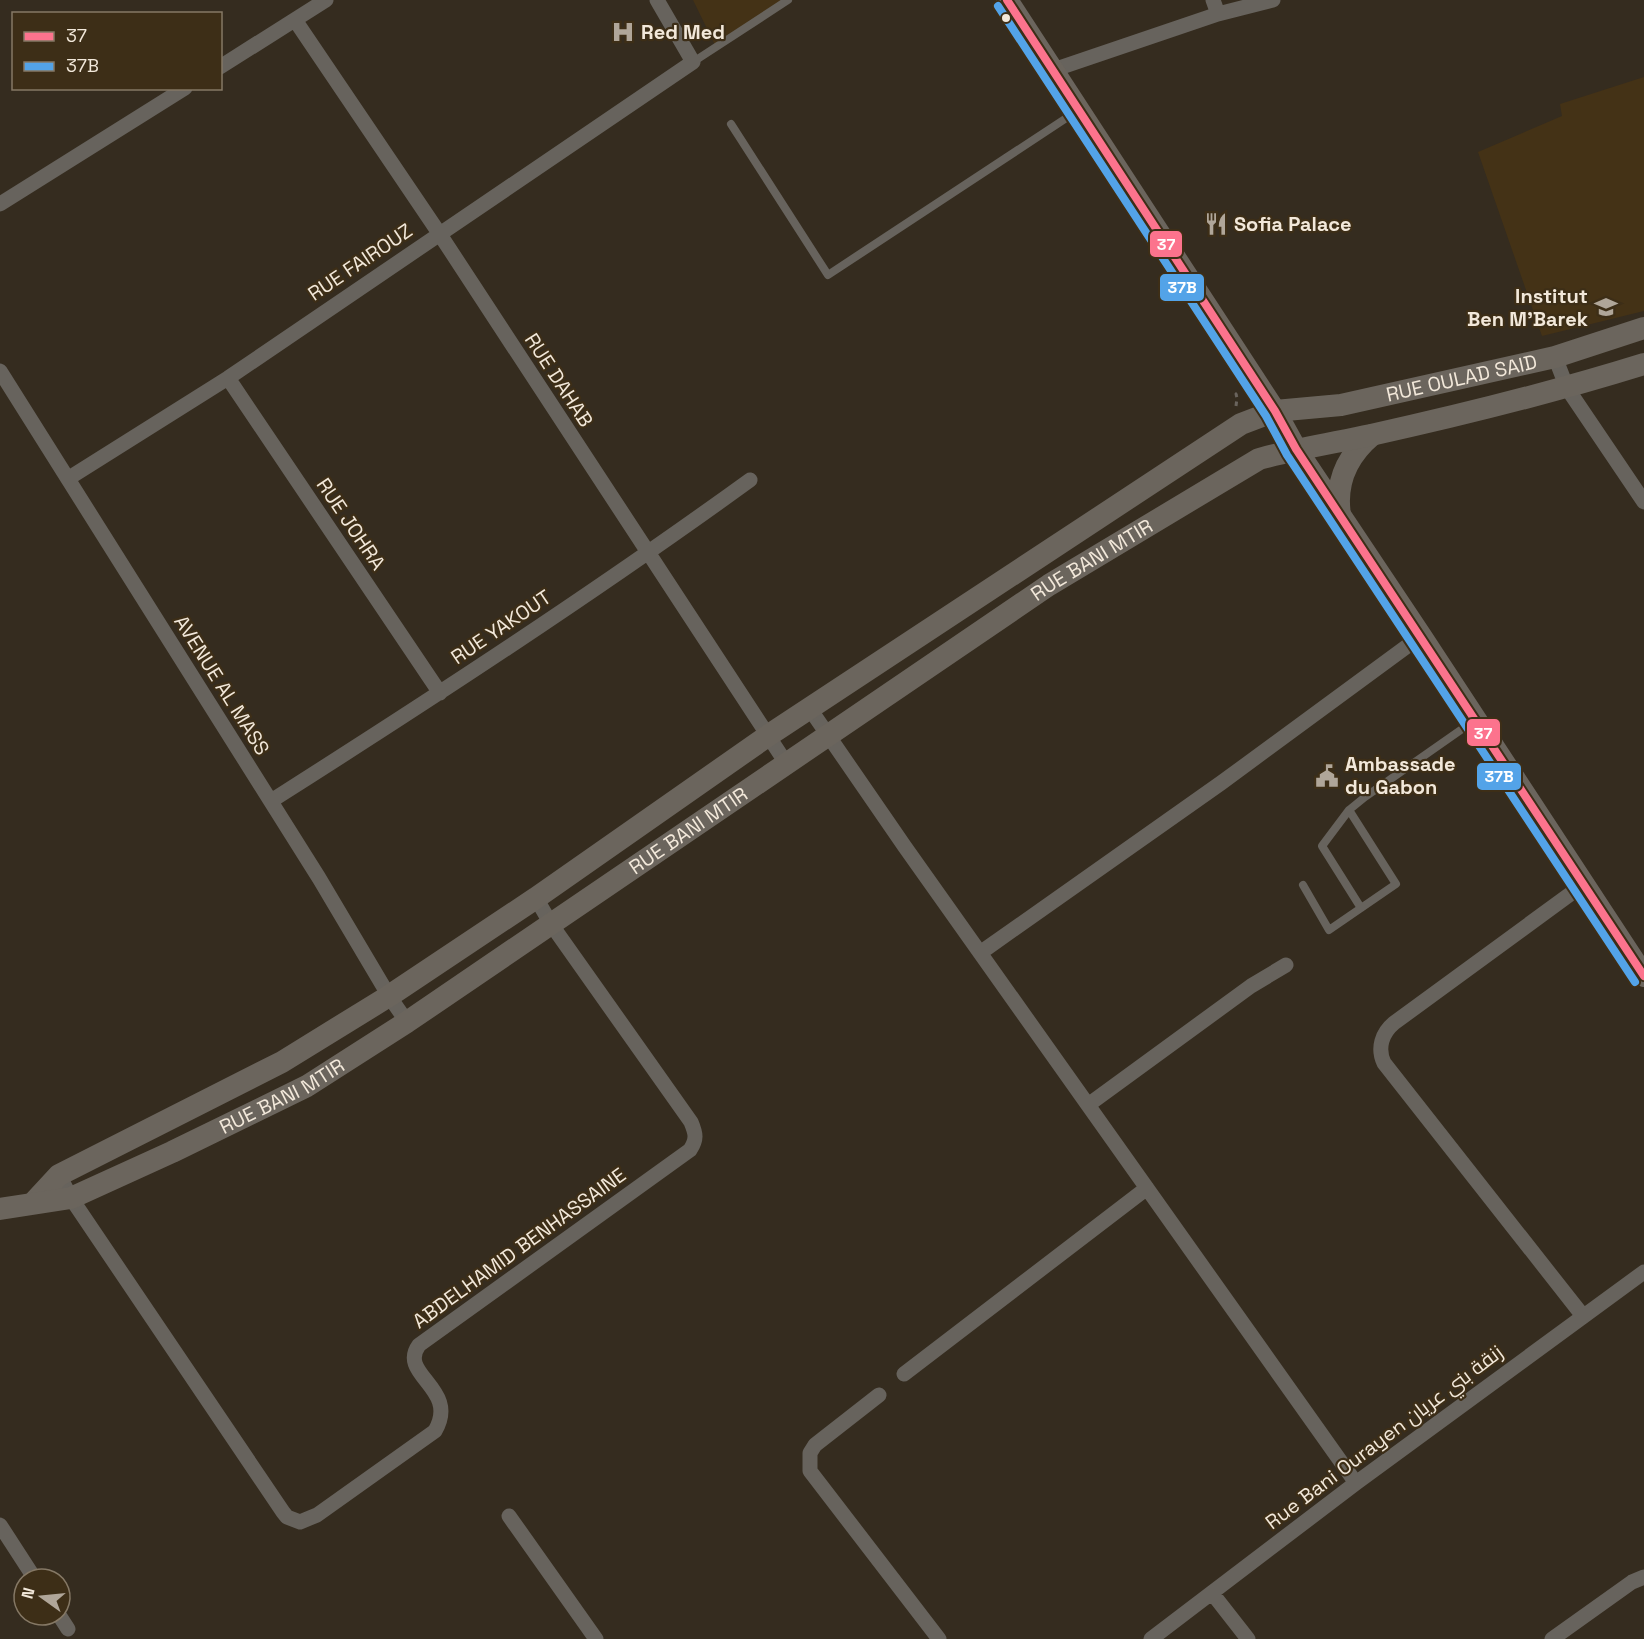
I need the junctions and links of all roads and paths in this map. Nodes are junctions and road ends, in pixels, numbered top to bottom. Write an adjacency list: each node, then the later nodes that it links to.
1 (326, 0): 7 (street)
2 (657, 0): 8 (street)
3 (788, 0): 8 (lane)
4 (1007, 0): 10 (street)
5 (1273, 0): 6 (street)
6 (1215, 7): 10 (street)
7 (295, 20): 9 (street); 15 (street, RUE DAHAB)
8 (693, 62): 15 (street, RUE FAIROUZ)
9 (222, 66)
10 (1053, 70): 12 (street)
11 (182, 90): 14 (street)
12 (1079, 110): 13 (lane); 22 (street)
13 (731, 124)
14 (0, 204)
15 (439, 233): 20 (street, RUE FAIROUZ); 29 (street, RUE DAHAB)
16 (1644, 328): 17 (street, RUE OULAD SAID)
17 (1555, 357): 21 (street); 22 (street, RUE OULAD SAID)
18 (1644, 364): 21 (street, RUE OULAD SAID)
19 (0, 370): 25 (street, AVENUE AL MASS)
20 (228, 378): 25 (street, RUE FAIROUZ); 31 (street, RUE JOHRA)
21 (1568, 388): 23 (street, RUE OULAD SAID); 27 (street)
22 (1275, 411): 24 (street); 32 (street, RUE BANI MTIR)
23 (1372, 435): 24 (street, RUE OULAD SAID); 28 (street)
24 (1296, 449): 28 (street); 35 (street, RUE BANI MTIR)
25 (69, 478): 37 (street, AVENUE AL MASS)
26 (750, 480): 29 (street, RUE YAKOUT)
27 (1644, 502)
28 (1340, 515): 30 (street)
29 (647, 553): 31 (street, RUE YAKOUT); 34 (street, RUE DAHAB)
30 (1422, 636): 33 (street); 44 (street)
31 (440, 693): 37 (street, RUE YAKOUT)
32 (810, 709): 34 (street, RUE BANI MTIR); 35 (street)
33 (1476, 720): 38 (lane); 39 (street)
34 (769, 735): 36 (street, RUE DAHAB); 41 (street, RUE BANI MTIR)
35 (828, 736): 36 (street, RUE BANI MTIR); 44 (street)
36 (786, 763): 43 (street, RUE BANI MTIR)
37 (270, 801): 47 (street, AVENUE AL MASS)
38 (1349, 810): 42 (lane); 42 (lane)
39 (1584, 884): 46 (street); 56 (street)
40 (1303, 885): 42 (lane)
41 (536, 898): 43 (street, ABDELHAMID BENHASSAINE); 47 (street, RUE BANI MTIR)
42 (1361, 908)
43 (551, 924): 48 (street, RUE BANI MTIR); 52 (street, ABDELHAMID BENHASSAINE)
44 (980, 953): 49 (street)
45 (1286, 965): 49 (street)
46 (1644, 976)
47 (389, 996): 48 (street, AVENUE AL MASS); 50 (street, RUE BANI MTIR)
48 (407, 1022): 52 (street, RUE BANI MTIR)
49 (1088, 1105): 51 (street)
50 (59, 1175): 52 (street, ABDELHAMID BENHASSAINE); 53 (street, RUE BANI MTIR)
51 (1147, 1188): 57 (street); 59 (street)
52 (71, 1198): 53 (street, RUE BANI MTIR)
53 (33, 1202): 54 (street, RUE BANI MTIR)
54 (0, 1209)
55 (1644, 1272): 56 (street, Rue Bani Ourayen زنقة بني عريان)
56 (1582, 1316): 59 (street, Rue Bani Ourayen زنقة بني عريان)
57 (904, 1374)
58 (879, 1395): 66 (street)
59 (1356, 1483): 64 (street, Rue Bani Ourayen زنقة بني عريان)
60 (509, 1516): 65 (street)
61 (0, 1525): 62 (street)
62 (27, 1567)
63 (1644, 1577): 69 (street)
64 (1212, 1593): 67 (street, Rue Bani Ourayen زنقة بني عريان); 68 (street)
65 (596, 1639)
66 (939, 1639)
67 (1151, 1639)
68 (1248, 1639)
69 (1552, 1639)

